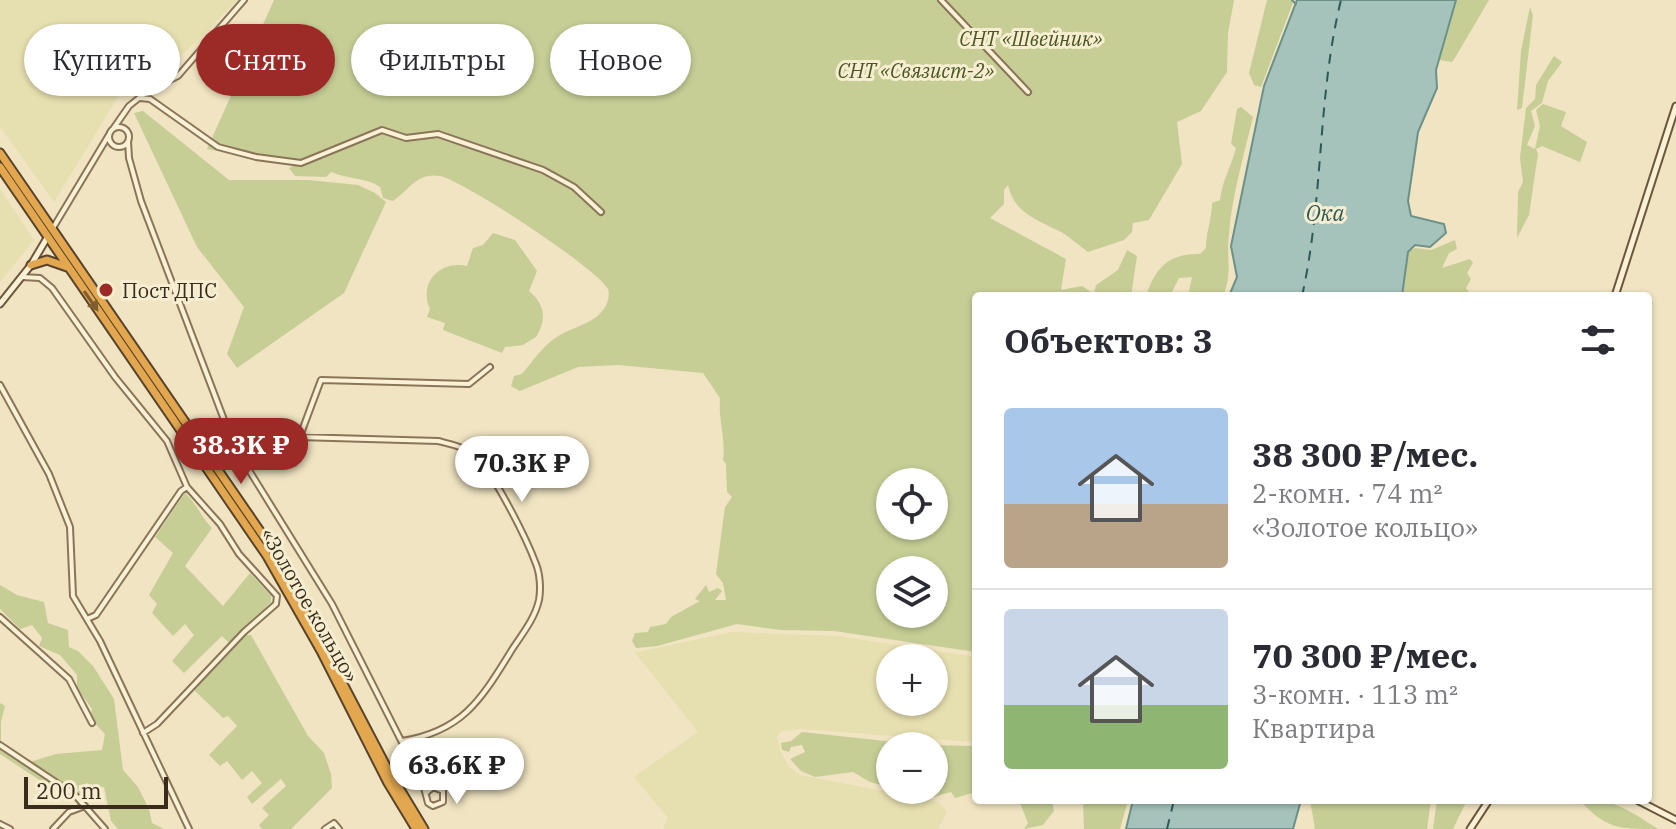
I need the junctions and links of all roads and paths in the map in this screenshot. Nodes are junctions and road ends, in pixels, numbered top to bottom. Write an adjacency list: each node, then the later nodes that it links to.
1 (244, 0): 4 (street)
2 (941, 0): 3 (street)
3 (1028, 92)
4 (140, 98): 6 (street); 15 (street)
5 (1676, 106): 21 (main road)
6 (124, 112): 7 (street); 8 (street)
7 (125, 129): 8 (street); 9 (street)
8 (111, 131): 10 (street); 12 (street)
9 (128, 141): 10 (street); 13 (street)
10 (117, 147): 12 (street); 13 (street)
11 (0, 153): 16 (highway, «Золотое кольцо»)
12 (100, 153): 16 (street)
13 (129, 158): 25 (street)
14 (0, 167): 17 (highway, «Золотое кольцо»)
15 (601, 212)
16 (53, 228): 17 (highway); 49 (highway, «Золотое кольцо»)
17 (47, 238): 18 (main road); 19 (highway, «Золотое кольцо»)
18 (31, 265): 19 (highway); 20 (main road)
19 (67, 267): 48 (highway, «Золотое кольцо», one-way to 48)
20 (22, 277): 22 (main road); 27 (street)
21 (1616, 292)
22 (0, 304)
23 (490, 367): 26 (street)
24 (0, 385): 29 (street)
25 (229, 435): 26 (street); 32 (street)
26 (300, 436): 32 (street)
27 (187, 487): 29 (street); 31 (street)
28 (0, 617): 30 (street)
29 (87, 619): 31 (street)
30 (92, 723)
31 (143, 733): 45 (street)
32 (402, 741): 34 (street)
33 (0, 745): 39 (street)
34 (423, 784): 35 (street); 36 (street)
35 (433, 787): 36 (street); 36 (street)
36 (426, 793)
37 (1486, 804): 50 (main road)
38 (1645, 804): 40 (main road)
39 (85, 806): 43 (street); 44 (street)
40 (1676, 820)
41 (0, 824): 42 (street)
42 (10, 829)
43 (53, 829)
44 (105, 829)
45 (189, 829)
46 (325, 829): 47 (street)
47 (339, 829)
48 (416, 829)
49 (424, 829)
50 (1470, 829)

